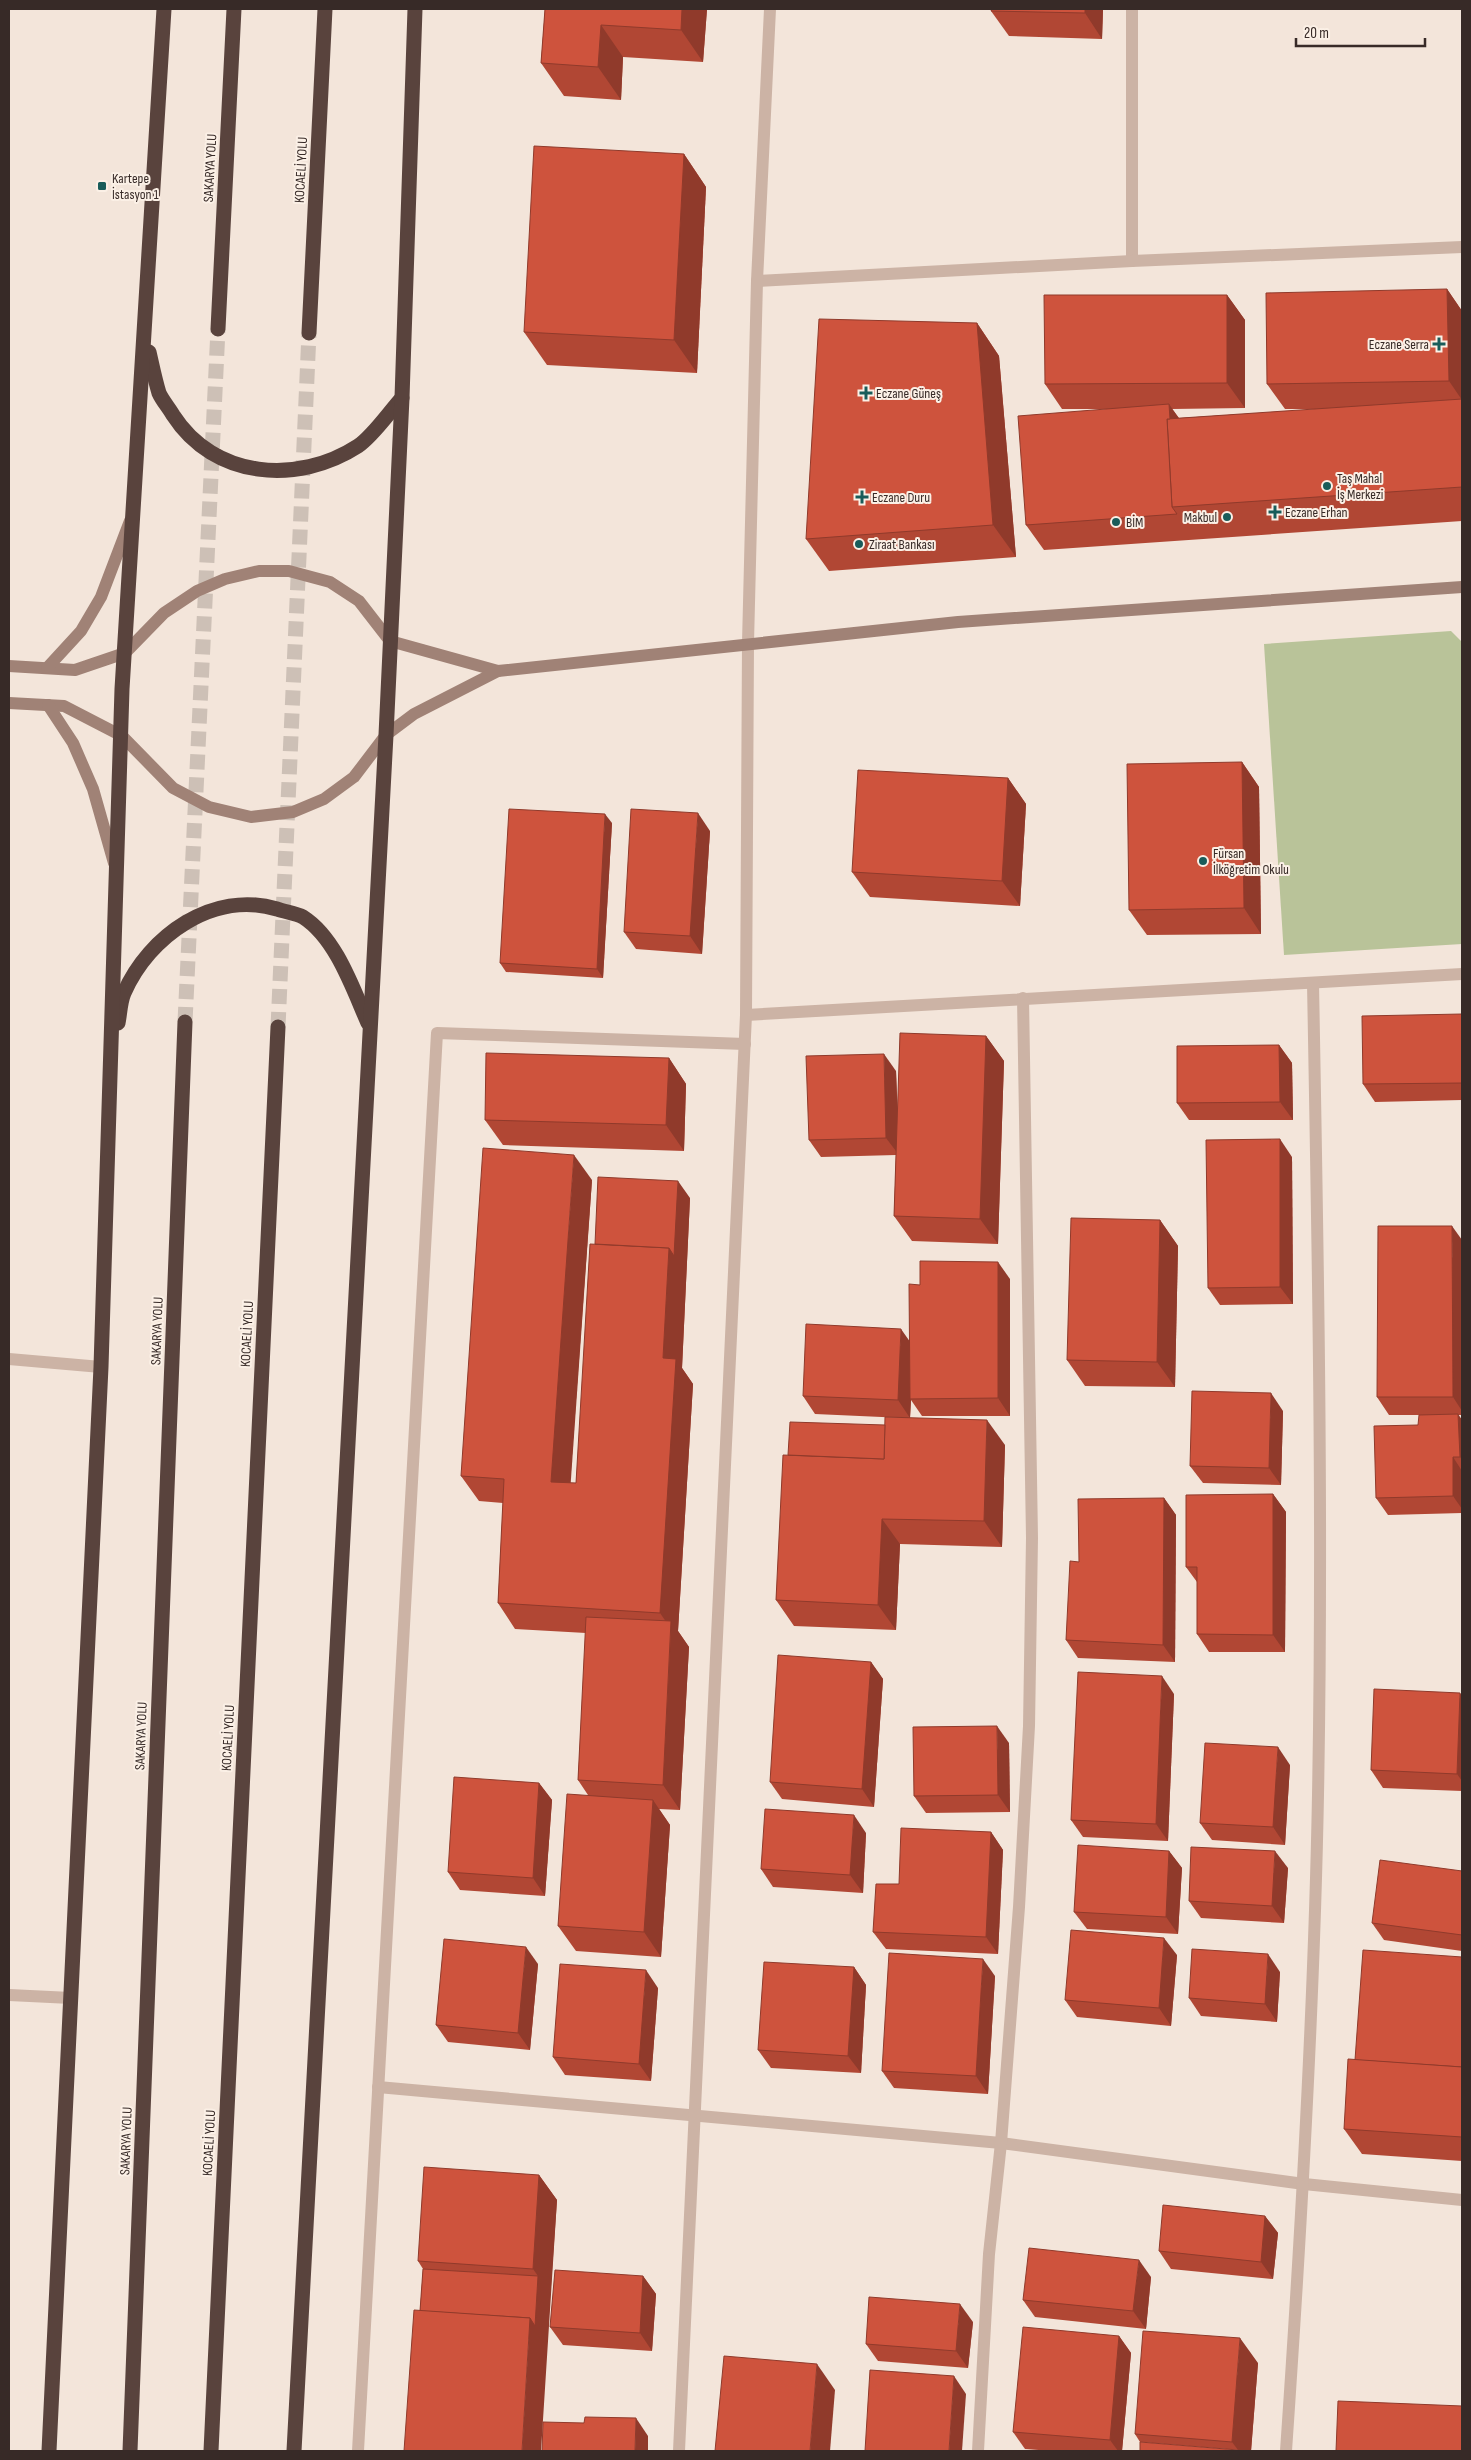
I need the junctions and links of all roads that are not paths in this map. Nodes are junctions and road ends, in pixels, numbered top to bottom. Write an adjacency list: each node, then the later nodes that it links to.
1 (164, 9): 12 (highway)
2 (234, 9): 10 (highway, SAKARYA YOLU)
3 (325, 9): 11 (highway, KOCAELİ YOLU)
4 (415, 9): 13 (highway)
5 (770, 9): 9 (street)
6 (1132, 9): 8 (street)
7 (1462, 247): 8 (street)
8 (1132, 260): 9 (street)
9 (757, 282): 17 (street)
10 (218, 329)
11 (309, 333)
12 (145, 338): 13 (highway); 14 (highway)
13 (402, 398): 16 (highway)
14 (134, 510): 18 (highway); 20 (main road)
15 (1462, 587): 17 (main road)
16 (390, 641): 18 (main road); 21 (main road); 25 (highway)
17 (748, 644): 21 (main road); 30 (street)
18 (125, 653): 20 (main road); 24 (highway)
19 (9, 666): 20 (main road)
20 (47, 668)
21 (498, 671): 25 (main road)
22 (9, 703): 23 (main road)
23 (48, 705): 24 (main road); 26 (main road)
24 (122, 736): 25 (main road); 26 (highway)
25 (386, 736): 33 (highway)
26 (116, 870): 35 (highway)
27 (1462, 974): 28 (street)
28 (1313, 983): 29 (street); 43 (street)
29 (1024, 998): 30 (street); 42 (street)
30 (746, 1015): 34 (street)
31 (185, 1022): 46 (highway, SAKARYA YOLU)
32 (278, 1027): 47 (highway, KOCAELİ YOLU)
33 (370, 1027): 35 (highway); 48 (highway)
34 (745, 1044): 40 (street); 41 (street)
35 (108, 1074): 37 (highway)
36 (9, 1359): 37 (street)
37 (101, 1367): 39 (highway)
38 (9, 1995): 39 (street)
39 (71, 1998): 45 (highway)
40 (378, 2087): 41 (street); 49 (street)
41 (696, 2115): 42 (street); 50 (street)
42 (1001, 2143): 43 (street); 51 (street)
43 (1304, 2184): 44 (street); 52 (street)
44 (1462, 2200)
45 (50, 2451)
46 (130, 2451)
47 (211, 2451)
48 (294, 2451)
49 (358, 2451)
50 (679, 2451)
51 (978, 2451)
52 (1286, 2451)

